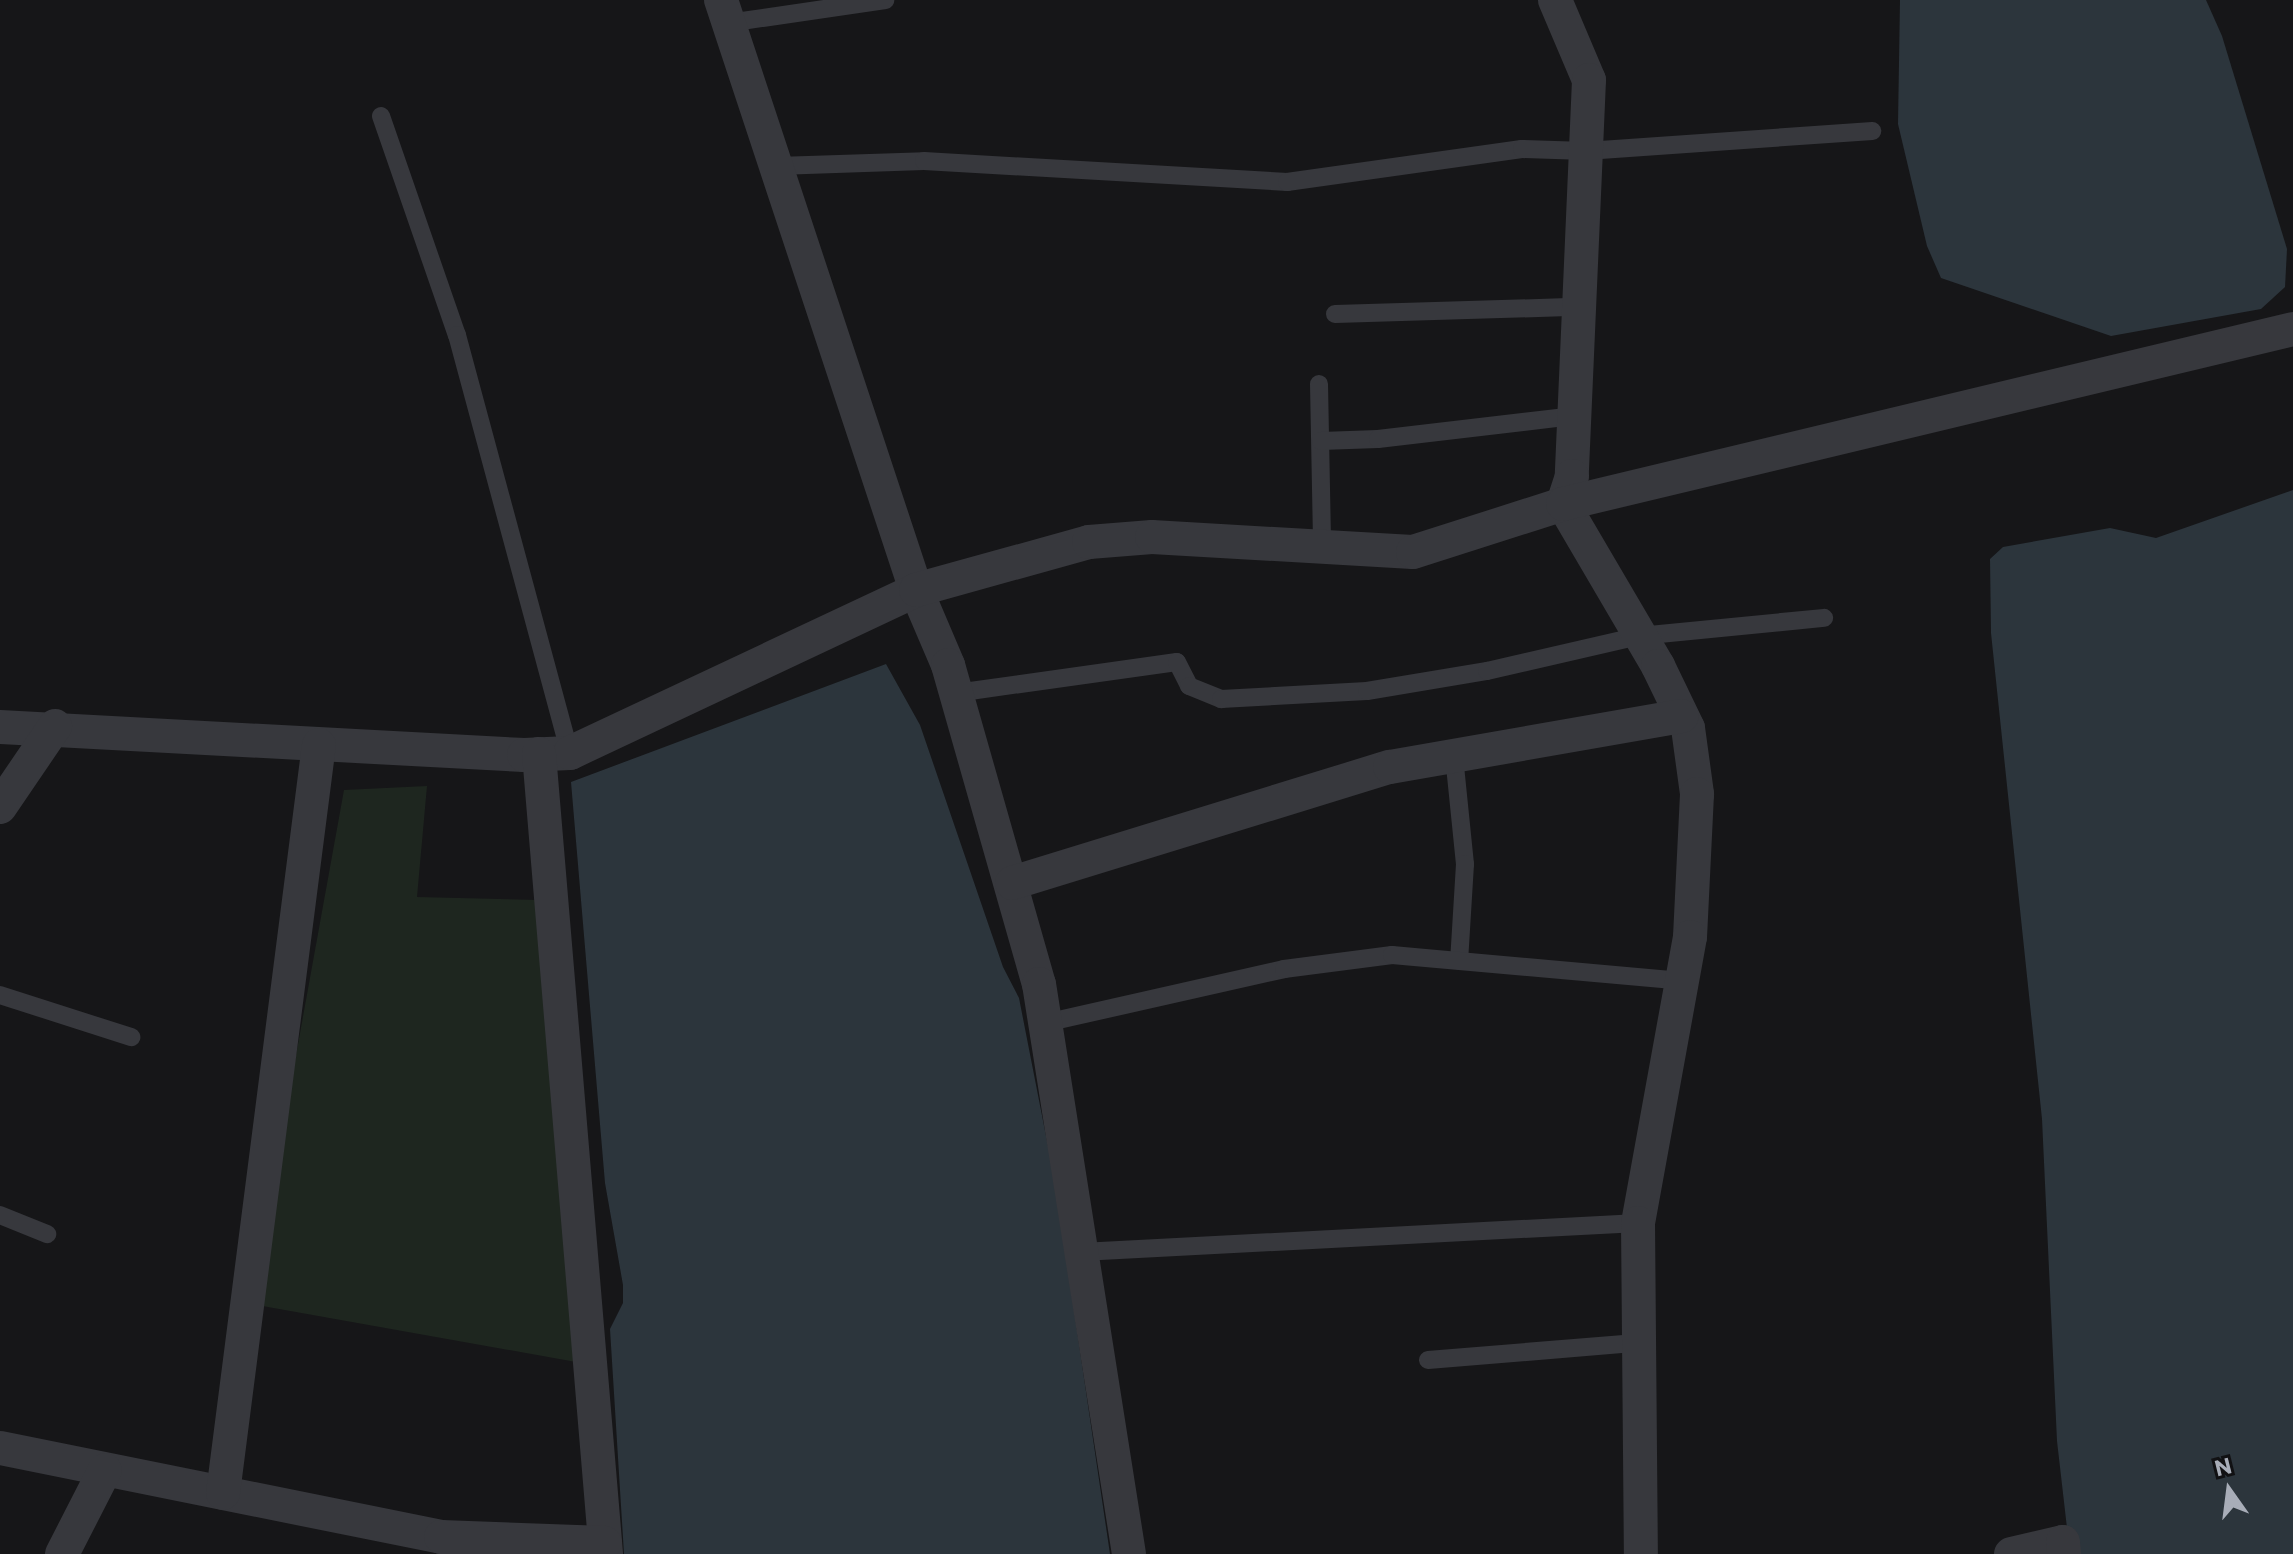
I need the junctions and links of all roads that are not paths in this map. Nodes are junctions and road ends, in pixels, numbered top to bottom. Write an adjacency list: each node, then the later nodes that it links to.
1 (885, 0): 3 (lane)
2 (1555, 0): 6 (street)
3 (724, 12): 7 (street)
4 (381, 116): 24 (lane)
5 (1872, 131): 6 (lane)
6 (1586, 151): 7 (lane); 8 (street)
7 (777, 166): 16 (street)
8 (1576, 307): 9 (lane); 12 (street)
9 (1335, 314)
10 (2293, 329): 14 (street)
11 (1319, 384): 13 (lane)
12 (1573, 416): 13 (lane); 14 (street)
13 (1321, 441): 15 (lane)
14 (1563, 504): 15 (street); 18 (street)
15 (1322, 547): 16 (street)
16 (916, 590): 19 (street); 24 (street)
17 (1824, 618): 18 (lane)
18 (1639, 636): 19 (lane); 20 (street)
19 (956, 693): 27 (street)
20 (1682, 716): 25 (street); 29 (street)
21 (55, 726): 22 (street); 23 (street); 26 (street)
22 (0, 727)
23 (319, 745): 24 (street); 41 (street)
24 (555, 753): 43 (street)
25 (1454, 756): 27 (street); 28 (lane)
26 (0, 807)
27 (1012, 883): 31 (street)
28 (1459, 961): 29 (lane); 31 (lane)
29 (1682, 981): 34 (street)
30 (0, 995): 32 (lane)
31 (1045, 1023): 36 (street)
32 (131, 1037)
33 (0, 1215): 35 (lane)
34 (1638, 1223): 36 (lane); 37 (street)
35 (47, 1234)
36 (1081, 1252): 45 (street)
37 (1636, 1343): 38 (lane); 46 (street)
38 (1428, 1360)
39 (0, 1448): 40 (street)
40 (105, 1470): 41 (street); 44 (street)
41 (223, 1493): 42 (street)
42 (437, 1545): 43 (street)
43 (606, 1548)
44 (62, 1554)
45 (1129, 1554)
46 (1641, 1554)
47 (2011, 1554): 48 (street)
48 (2064, 1554)

